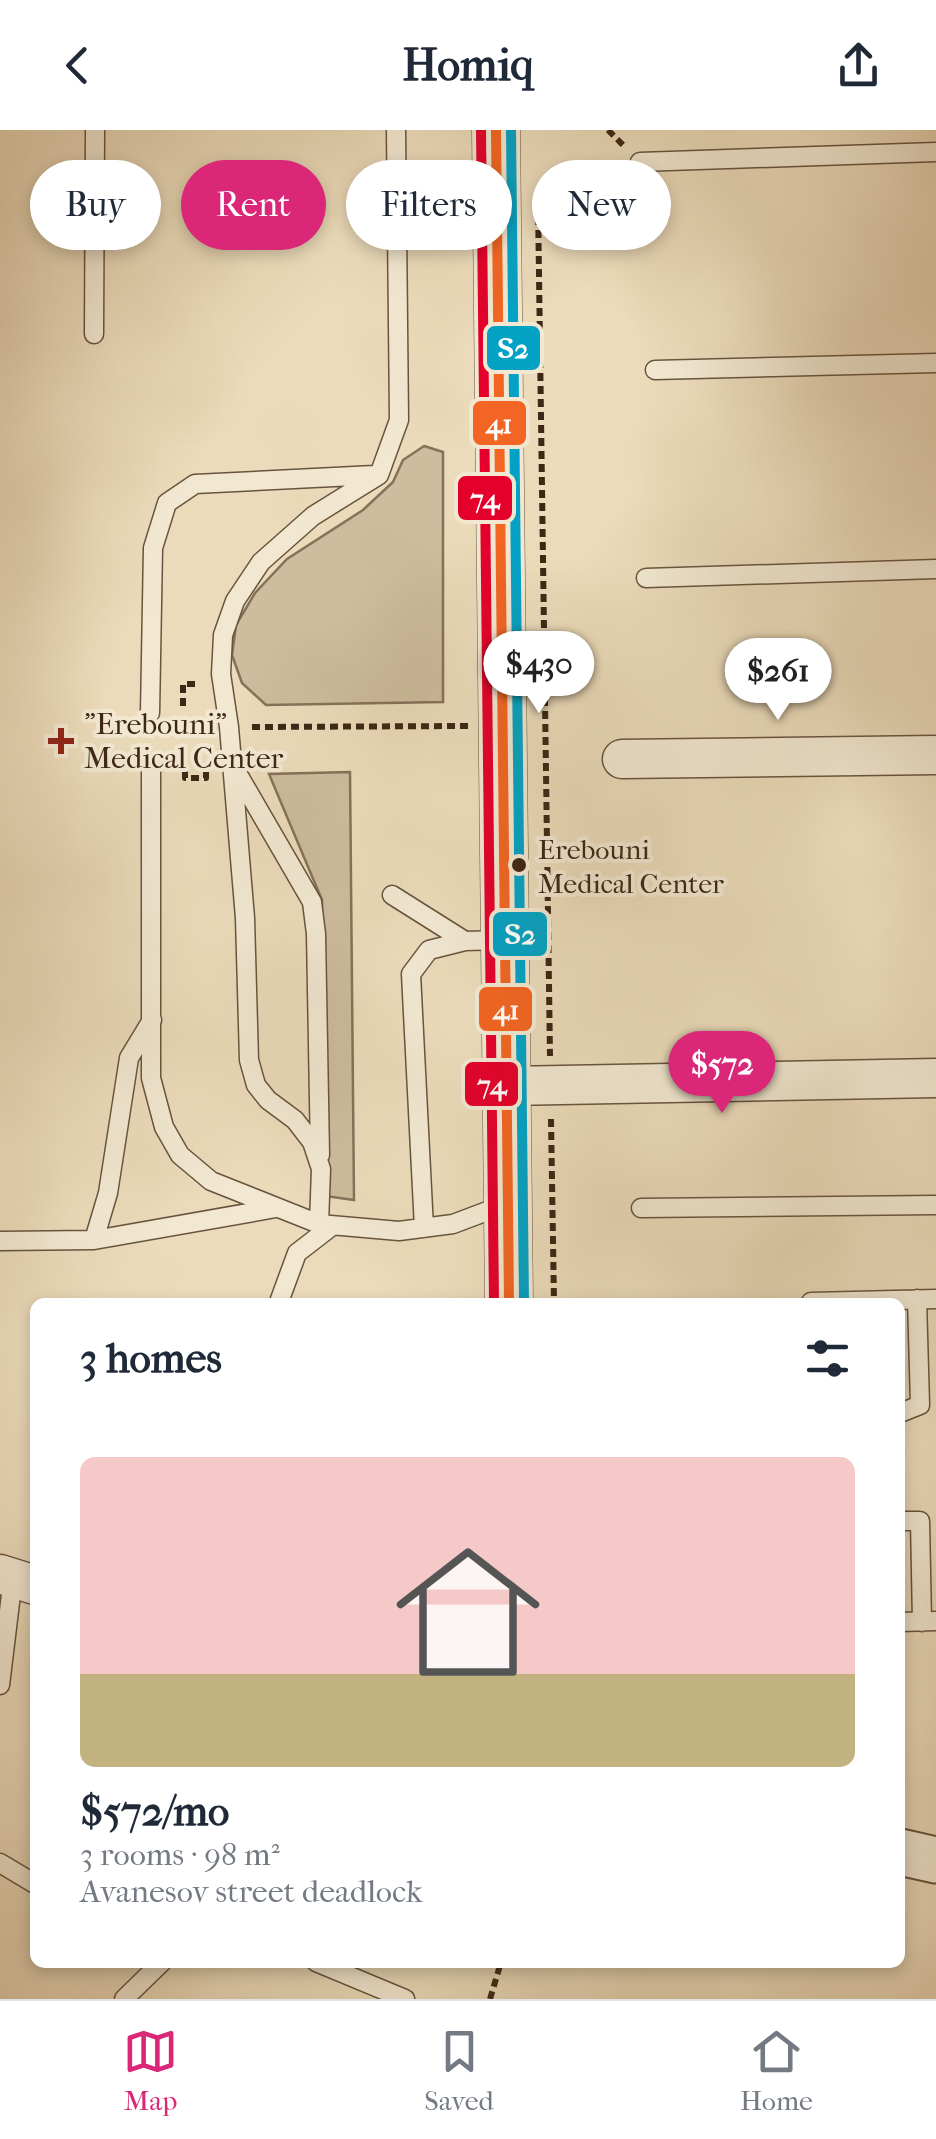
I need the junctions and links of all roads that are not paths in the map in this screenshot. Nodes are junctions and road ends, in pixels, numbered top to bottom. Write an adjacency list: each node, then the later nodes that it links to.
1 (95, 130): 6 (lane)
2 (396, 130): 9 (lane)
3 (496, 130): 18 (street)
4 (936, 152): 5 (lane)
5 (671, 161)
6 (94, 334)
7 (936, 363): 8 (lane)
8 (655, 370)
9 (380, 475): 12 (lane); 15 (lane)
10 (936, 569): 11 (lane)
11 (646, 578)
12 (150, 713)
13 (936, 755): 14 (street)
14 (622, 760)
15 (233, 767): 22 (lane); 22 (lane)
16 (150, 769): 19 (lane)
17 (392, 894): 18 (lane)
18 (484, 940): 21 (street); 28 (lane)
19 (152, 1020): 25 (lane); 29 (lane)
20 (936, 1078): 21 (street)
21 (506, 1086): 23 (street)
22 (321, 1169): 27 (lane)
23 (507, 1203): 28 (lane); 32 (street)
24 (936, 1204): 26 (lane)
25 (276, 1208): 27 (lane); 29 (lane)
26 (641, 1208)
27 (326, 1225): 28 (lane); 31 (lane)
28 (424, 1228)
29 (94, 1240): 30 (lane)
30 (0, 1241)
31 (280, 1298)
32 (509, 1298)
33 (926, 1299): 34 (lane)
34 (905, 1411)
35 (905, 1521): 37 (lane)
36 (16, 1579): 38 (lane)
37 (929, 1621)
38 (0, 1685)
39 (905, 1853): 40 (street)
40 (936, 1860)
41 (7, 1868): 42 (lane); 43 (lane)
42 (30, 1881)
43 (0, 1888)
44 (156, 1968): 46 (lane)
45 (330, 1968): 47 (lane)
46 (124, 1999)
47 (405, 1999)

